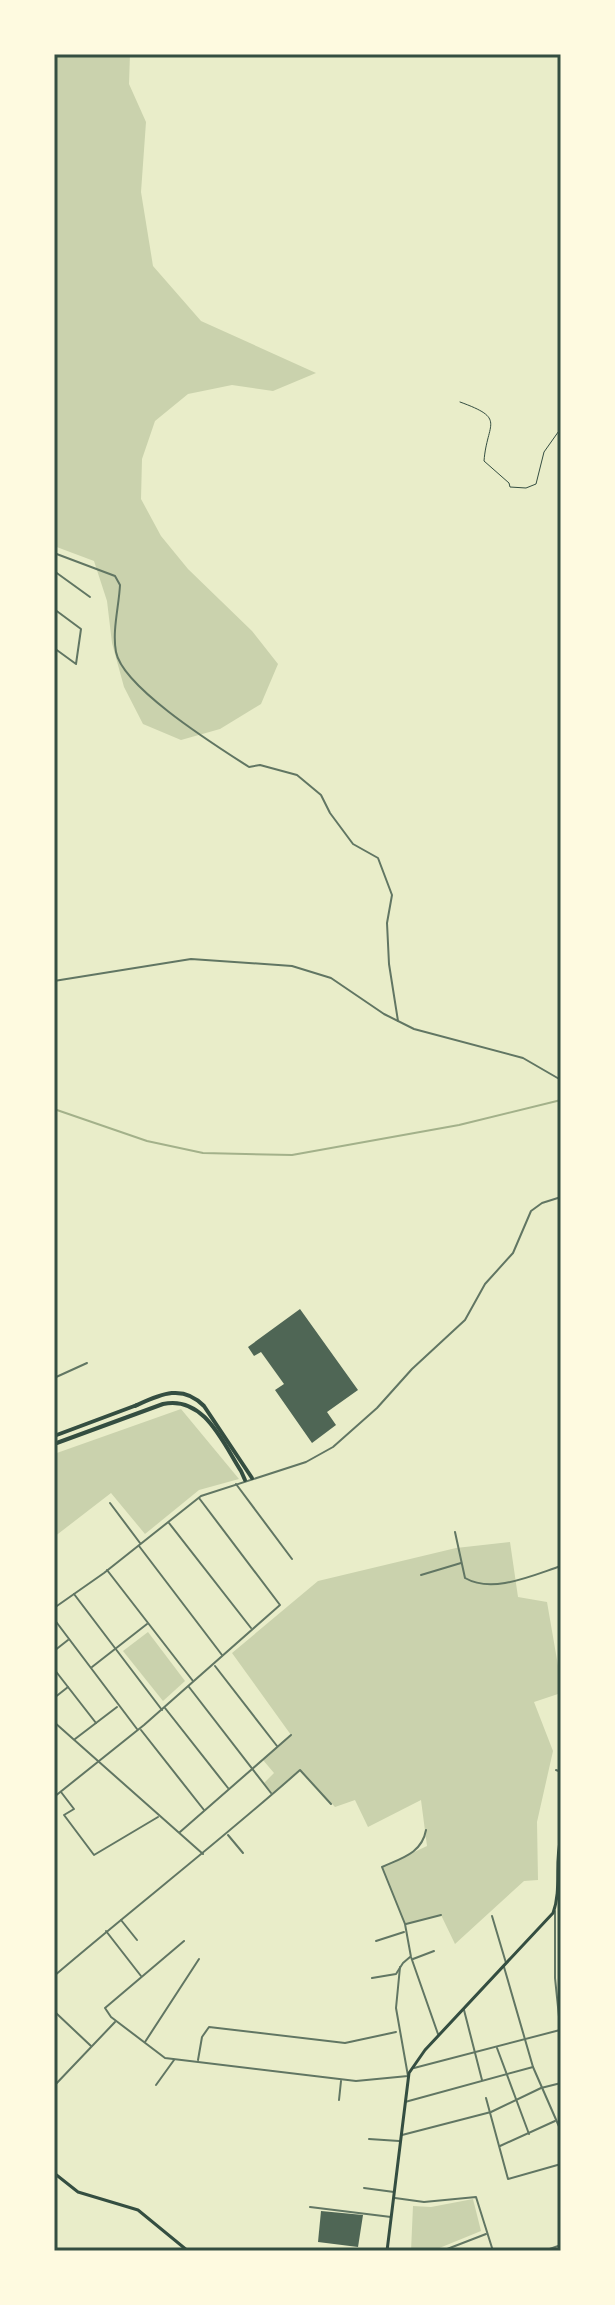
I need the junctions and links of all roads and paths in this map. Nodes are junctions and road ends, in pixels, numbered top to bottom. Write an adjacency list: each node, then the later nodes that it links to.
1 (460, 402): 2 (path)
2 (561, 428)
3 (54, 553): 9 (street)
4 (55, 571): 5 (street)
5 (90, 597)
6 (54, 609): 7 (street)
7 (54, 648)
8 (54, 981): 9 (street)
9 (398, 1021): 10 (street)
10 (561, 1080)
11 (561, 1197): 18 (street)
12 (87, 1363): 13 (street)
13 (54, 1378)
14 (135, 1406): 15 (main road); 16 (main road); 18 (main road)
15 (159, 1406): 17 (main road); 19 (main road)
16 (54, 1436)
17 (54, 1444)
18 (252, 1478): 19 (street)
19 (245, 1480): 20 (street)
20 (235, 1483): 21 (street); 26 (street)
21 (198, 1497): 23 (street); 35 (street)
22 (110, 1503): 25 (street)
23 (168, 1521): 25 (street); 35 (street)
24 (455, 1532): 27 (street)
25 (139, 1544): 29 (street); 39 (street)
26 (292, 1559)
27 (462, 1562): 28 (street); 30 (street)
28 (561, 1566)
29 (107, 1570): 31 (street); 34 (street)
30 (421, 1575)
31 (73, 1593): 32 (street); 37 (street)
32 (54, 1608)
33 (54, 1619): 36 (street)
34 (148, 1623): 37 (street); 43 (street)
35 (252, 1629): 39 (street)
36 (69, 1639): 38 (street); 41 (street)
37 (115, 1649): 41 (street); 48 (street)
38 (54, 1651)
39 (222, 1655): 40 (street)
40 (213, 1664): 43 (street); 54 (street)
41 (91, 1668): 47 (street)
42 (54, 1669): 44 (street)
43 (193, 1682): 45 (street)
44 (68, 1687): 46 (street); 50 (street)
45 (188, 1687): 48 (street); 56 (street)
46 (54, 1698)
47 (119, 1705): 50 (street); 51 (street)
48 (163, 1709): 51 (street); 59 (street)
49 (54, 1722): 53 (street)
50 (96, 1723): 53 (street)
51 (139, 1729): 55 (street); 64 (street)
52 (291, 1735): 54 (street)
53 (74, 1740): 55 (street)
54 (278, 1747): 56 (street)
55 (98, 1761): 60 (street); 65 (street)
56 (252, 1769): 59 (street); 61 (street)
57 (556, 1770): 58 (street)
58 (561, 1772)
59 (229, 1789): 64 (street)
60 (61, 1792): 62 (street); 65 (street)
61 (273, 1794): 63 (street); 68 (street)
62 (54, 1797)
63 (331, 1804)
64 (204, 1810): 67 (street)
65 (159, 1816): 67 (street)
66 (426, 1830): 76 (street)
67 (179, 1833): 71 (street)
68 (227, 1834): 70 (street); 71 (street)
69 (561, 1838): 72 (main road)
70 (243, 1853)
71 (203, 1855): 75 (street)
72 (555, 1910): 85 (main road); 93 (street)
73 (441, 1915): 76 (street)
74 (492, 1916): 85 (street)
75 (120, 1919): 77 (street); 79 (street)
76 (405, 1924): 78 (street)
77 (106, 1931): 87 (street); 88 (street)
78 (406, 1932): 81 (street); 83 (street)
79 (137, 1940)
80 (184, 1941): 88 (street)
81 (376, 1941)
82 (434, 1951): 83 (street)
83 (412, 1958): 86 (street); 95 (street)
84 (199, 1959): 98 (street)
85 (505, 1966): 90 (main road); 97 (street)
86 (400, 1967): 89 (street); 94 (street)
87 (54, 1976)
88 (142, 1977): 92 (street)
89 (372, 1978)
90 (464, 2009): 95 (main road); 102 (street)
91 (56, 2013): 100 (street)
92 (116, 2021): 98 (street); 100 (street)
93 (560, 2030): 96 (street); 97 (street)
94 (399, 2031): 104 (street); 109 (street)
95 (439, 2035): 101 (main road)
96 (561, 2036)
97 (524, 2039): 99 (street); 106 (street)
98 (145, 2043): 103 (street)
99 (497, 2046): 102 (street); 108 (street)
100 (92, 2047): 114 (street)
101 (425, 2050): 105 (street); 107 (main road)
102 (475, 2053): 105 (street); 111 (street)
103 (175, 2059): 104 (street); 113 (street)
104 (198, 2062): 110 (street)
105 (425, 2065): 107 (street)
106 (533, 2067): 108 (street); 115 (street)
107 (411, 2069): 109 (main road)
108 (507, 2074): 111 (street); 118 (street)
109 (408, 2076): 110 (street); 119 (main road)
110 (341, 2080): 117 (street)
111 (482, 2080): 119 (street)
112 (561, 2083): 115 (street)
113 (156, 2085)
114 (54, 2086)
115 (541, 2088): 118 (street); 121 (street)
116 (486, 2098): 120 (street)
117 (339, 2100)
118 (517, 2100): 120 (street); 123 (street)
119 (404, 2103): 124 (main road)
120 (491, 2112): 124 (street); 126 (street)
121 (557, 2121): 122 (street); 123 (street)
122 (561, 2131)
123 (529, 2134): 126 (street)
124 (401, 2138): 125 (street); 130 (main road)
125 (369, 2139)
126 (500, 2146): 127 (street)
127 (561, 2164)
128 (54, 2173): 135 (main road)
129 (364, 2188): 130 (street)
130 (394, 2195): 132 (main road); 133 (street)
131 (310, 2207): 132 (street)
132 (392, 2217): 136 (main road)
133 (487, 2234): 137 (street); 138 (street)
134 (561, 2245): 139 (street)
135 (188, 2251)
136 (387, 2251)
137 (442, 2251)
138 (493, 2251)
139 (544, 2251)

